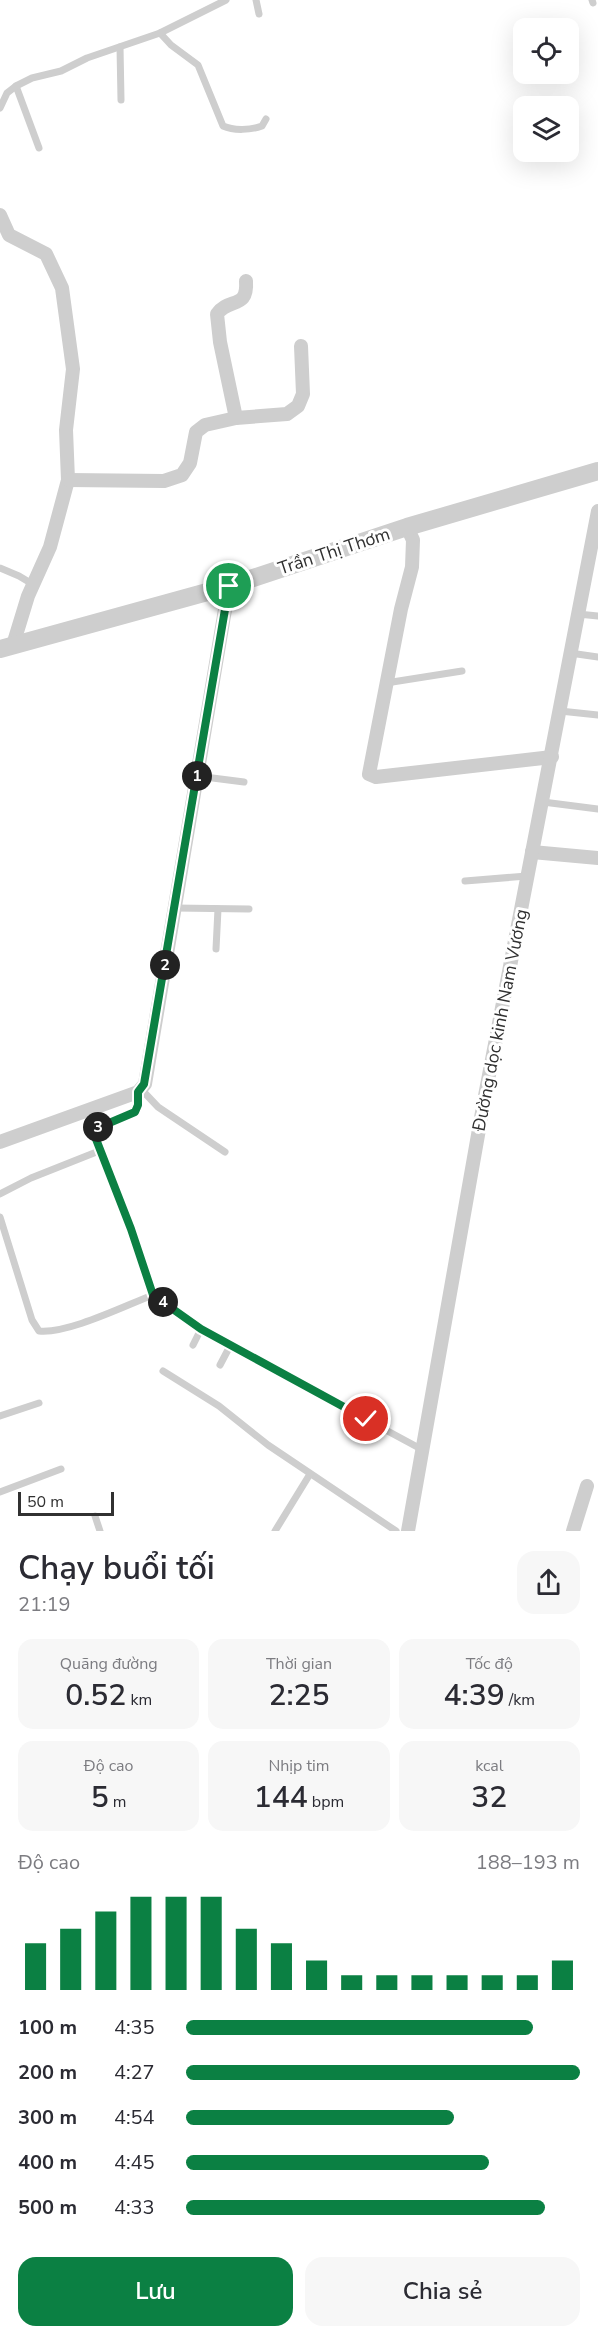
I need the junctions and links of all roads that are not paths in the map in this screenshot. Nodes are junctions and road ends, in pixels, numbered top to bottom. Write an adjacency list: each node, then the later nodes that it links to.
1 (226, 0): 4 (lane)
2 (256, 0): 3 (lane)
3 (259, 14)
4 (160, 33): 5 (lane); 9 (lane)
5 (120, 47): 6 (lane); 7 (lane)
6 (16, 86): 8 (lane); 10 (lane)
7 (121, 100)
8 (0, 108)
9 (266, 119)
10 (39, 148)
11 (0, 215): 16 (street)
12 (246, 281): 14 (street)
13 (301, 346): 14 (street)
14 (236, 418): 16 (street)
15 (598, 471): 18 (street, Trần Thị Thơm)
16 (69, 480): 20 (street)
17 (598, 511): 22 (street, Đường dọc kinh Nam Vương)
18 (407, 527): 21 (street, Trần Thị Thơm); 28 (street)
19 (0, 568): 20 (lane)
20 (33, 585): 24 (street)
21 (229, 586): 24 (street, Trần Thị Thơm); 32 (street)
22 (578, 614): 23 (lane); 25 (street, Đường dọc kinh Nam Vương)
23 (598, 616)
24 (6, 647)
25 (570, 653): 26 (lane); 29 (street, Đường dọc kinh Nam Vương)
26 (598, 657)
27 (462, 671): 28 (lane)
28 (386, 683): 31 (street)
29 (560, 711): 30 (lane); 31 (street, Đường dọc kinh Nam Vương)
30 (598, 715)
31 (552, 757): 34 (street, Đường dọc kinh Nam Vương)
32 (197, 776): 33 (lane); 40 (street)
33 (244, 782)
34 (543, 802): 35 (lane); 36 (street, Đường dọc kinh Nam Vương)
35 (598, 809)
36 (532, 852): 37 (street); 38 (street, Đường dọc kinh Nam Vương)
37 (598, 858)
38 (527, 876): 39 (lane); 58 (street, Đường dọc kinh Nam Vương)
39 (465, 881)
40 (175, 908): 41 (lane); 44 (street)
41 (218, 909): 42 (lane); 43 (lane)
42 (249, 909)
43 (216, 949)
44 (139, 1090): 45 (street); 46 (lane); 47 (lane)
45 (0, 1142)
46 (99, 1151): 48 (lane); 50 (lane)
47 (225, 1152)
48 (0, 1194)
49 (0, 1217): 50 (lane)
50 (153, 1295): 51 (lane)
51 (201, 1329): 52 (lane); 53 (lane)
52 (193, 1345)
53 (230, 1346): 54 (lane); 58 (lane)
54 (220, 1365)
55 (163, 1371): 60 (lane)
56 (39, 1403): 57 (lane)
57 (0, 1416)
58 (421, 1449): 67 (street, Đường dọc kinh Nam Vương)
59 (61, 1469): 62 (lane)
60 (310, 1474): 65 (lane); 66 (lane)
61 (587, 1486): 68 (street)
62 (0, 1492)
63 (95, 1516): 64 (lane)
64 (100, 1531)
65 (275, 1531)
66 (396, 1531)
67 (408, 1531)
68 (573, 1531)

